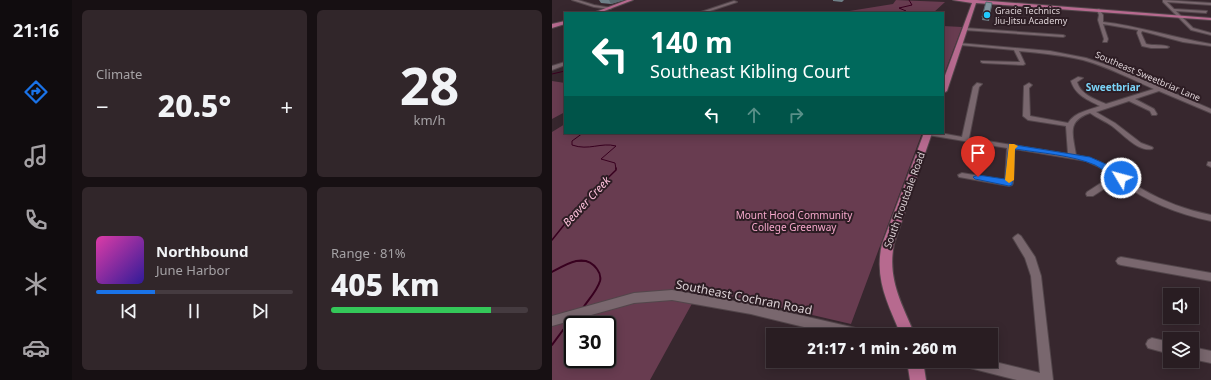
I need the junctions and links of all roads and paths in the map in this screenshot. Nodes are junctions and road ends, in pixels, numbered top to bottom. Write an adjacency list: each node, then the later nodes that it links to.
1 (574, 0): 9 (street)
2 (631, 0): 9 (main road)
3 (955, 0): 5 (main road)
4 (1192, 0): 7 (street)
5 (974, 1): 10 (main road); 20 (main road)
6 (736, 2): 13 (street)
7 (1196, 3): 8 (street); 11 (street)
8 (1211, 4)
9 (610, 8): 12 (main road)
10 (1099, 10): 15 (main road); 18 (street)
11 (1173, 10): 14 (street); 15 (street)
12 (598, 12)
13 (703, 12)
14 (1206, 12)
15 (1180, 16): 16 (main road); 22 (street)
16 (1211, 19)
17 (564, 22): 19 (main road)
18 (1101, 23): 21 (street); 24 (street)
19 (552, 26)
20 (965, 29): 23 (street); 25 (main road)
21 (1140, 30): 26 (street); 27 (street)
22 (1211, 34)
23 (1063, 36)
24 (1105, 41)
25 (960, 44): 28 (street, Southeast Sweetbriar Lane); 35 (main road)
26 (1210, 46)
27 (1167, 47)
28 (1016, 49): 29 (street); 36 (street, Southeast Sweetbriar Lane)
29 (983, 62)
30 (564, 63): 31 (street)
31 (552, 68)
32 (1080, 78): 38 (street)
33 (979, 84): 45 (street)
34 (1029, 85): 42 (street)
35 (944, 88)
36 (1159, 89): 37 (street); 39 (street, Southeast Sweetbriar Lane)
37 (1129, 98): 38 (street); 41 (street)
38 (1105, 106): 40 (street)
39 (1210, 110)
40 (1090, 111): 42 (street); 47 (street)
41 (1154, 114)
42 (1069, 125): 48 (street)
43 (928, 134): 58 (main road, South Troutdale Road)
44 (934, 134): 45 (street)
45 (965, 139): 46 (street)
46 (1011, 146): 48 (street); 49 (street)
47 (1150, 148)
48 (1072, 155): 50 (street)
49 (962, 175)
50 (1121, 178): 51 (street); 52 (street)
51 (1090, 194)
52 (1211, 218)
53 (1018, 238): 67 (street)
54 (1121, 261): 55 (street)
55 (1211, 277)
56 (552, 321): 57 (street, Southeast Cochran Road)
57 (831, 328)
58 (905, 328)
59 (1152, 344): 60 (street)
60 (1163, 346)
61 (1199, 354): 62 (street)
62 (1211, 357)
63 (916, 368): 65 (main road)
64 (994, 368): 66 (street)
65 (918, 380)
66 (1042, 380)
67 (1047, 380)

